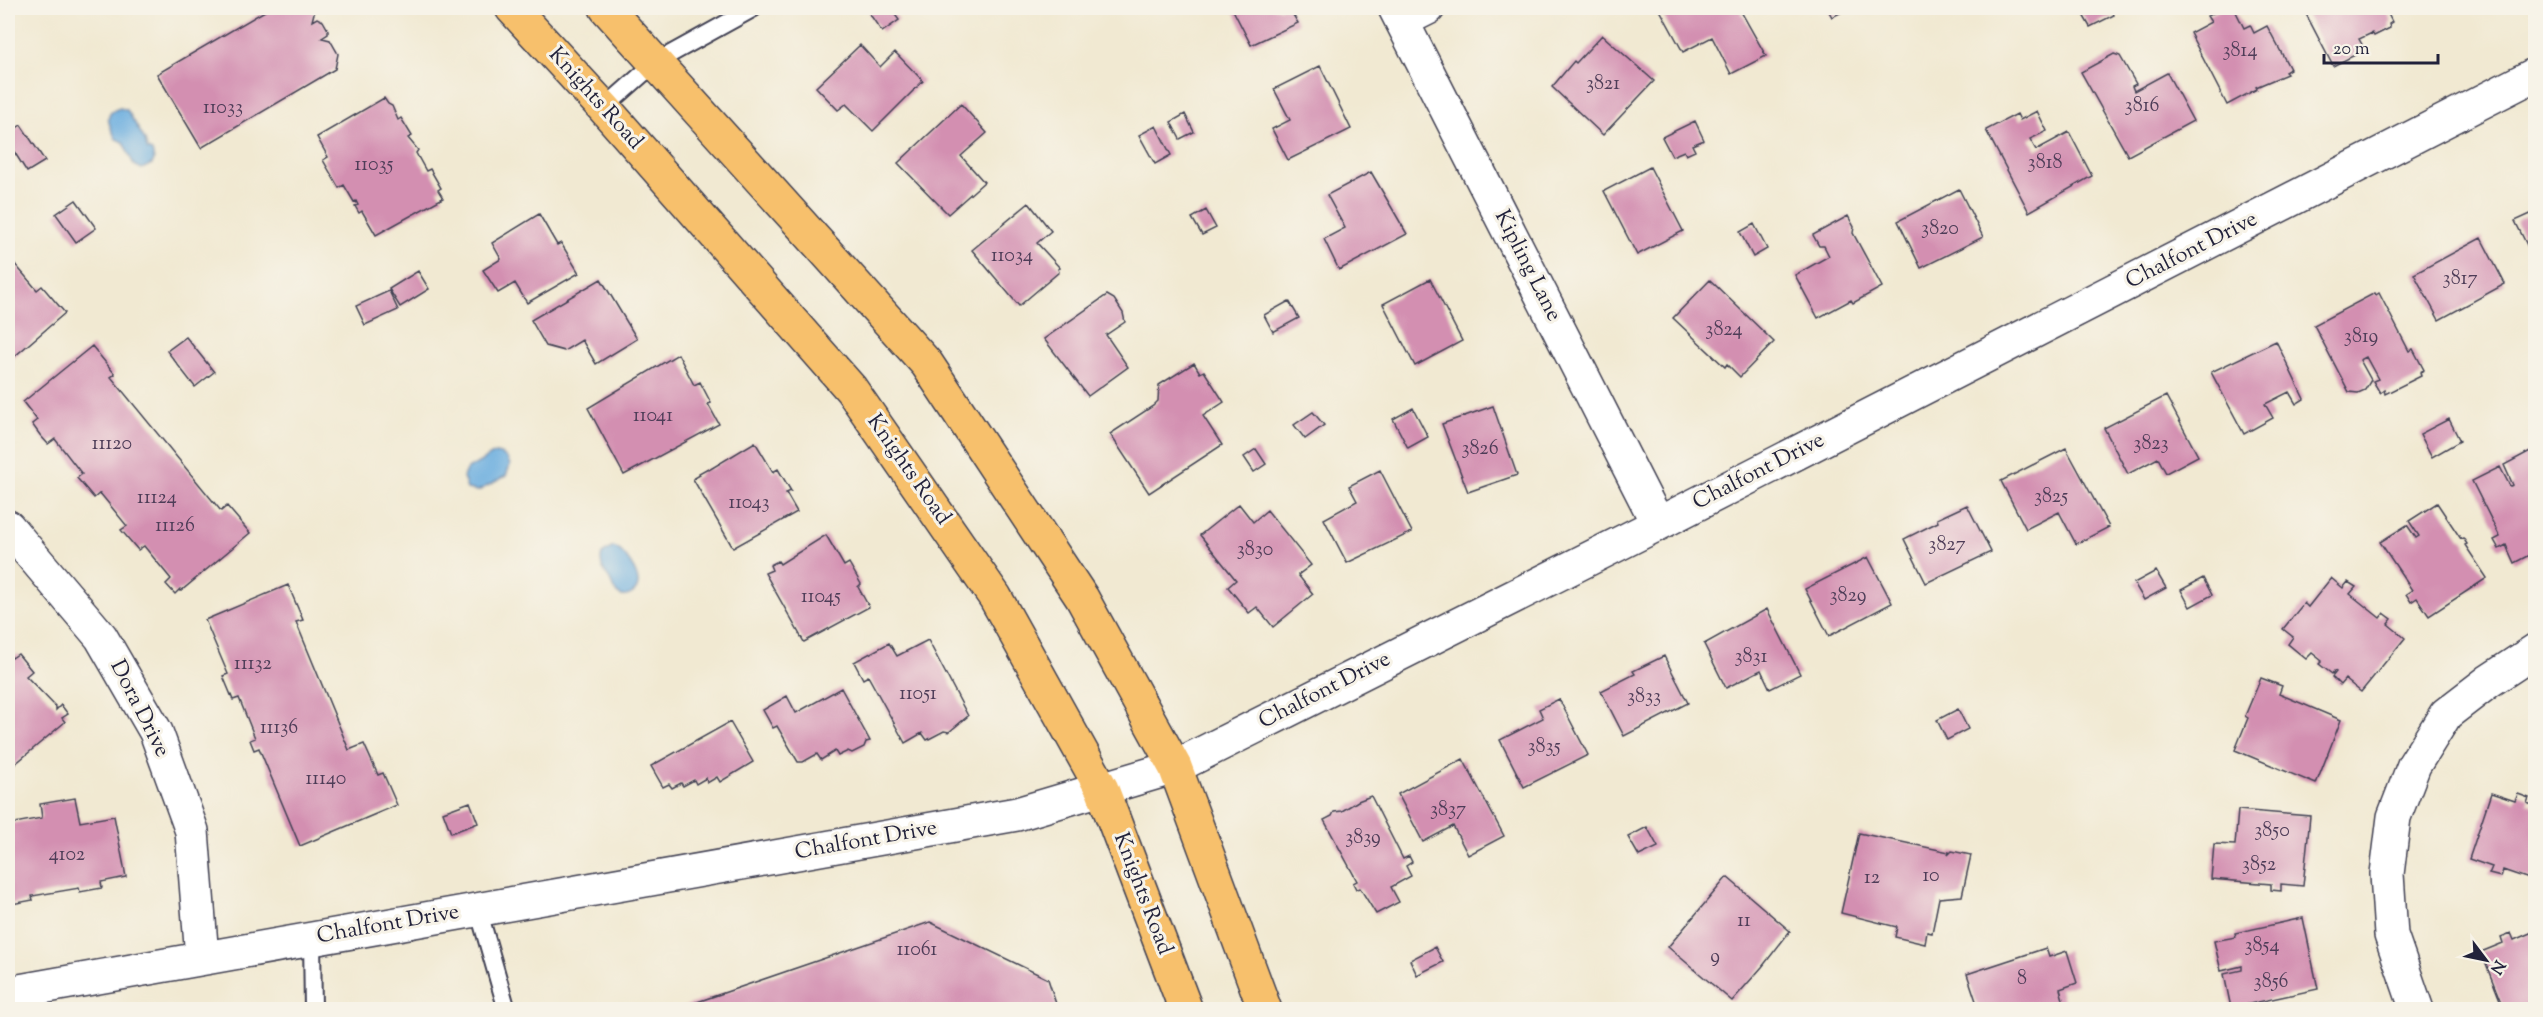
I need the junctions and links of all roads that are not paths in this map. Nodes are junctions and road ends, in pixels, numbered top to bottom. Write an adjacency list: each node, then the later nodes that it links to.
1 (512, 8): 7 (main road, Knights Road)
2 (606, 8): 5 (main road)
3 (754, 8): 5 (lane)
4 (1408, 12): 8 (street, Kipling Lane)
5 (656, 62): 7 (lane); 11 (main road)
6 (2535, 74): 8 (street, Chalfont Drive)
7 (604, 108): 12 (main road, Knights Road)
8 (1658, 524): 11 (street, Chalfont Drive)
9 (8, 527): 15 (street, Dora Drive)
10 (2535, 650): 21 (street)
11 (1175, 767): 12 (street, Chalfont Drive); 20 (main road)
12 (1102, 789): 13 (street, Chalfont Drive); 19 (main road, Knights Road)
13 (478, 909): 14 (street, Chalfont Drive); 18 (lane)
14 (312, 939): 15 (street, Chalfont Drive); 17 (lane)
15 (202, 958): 16 (street, Chalfont Drive)
16 (16, 998)
17 (314, 1010)
18 (507, 1010)
19 (1186, 1010)
20 (1265, 1010)
21 (2417, 1010)

